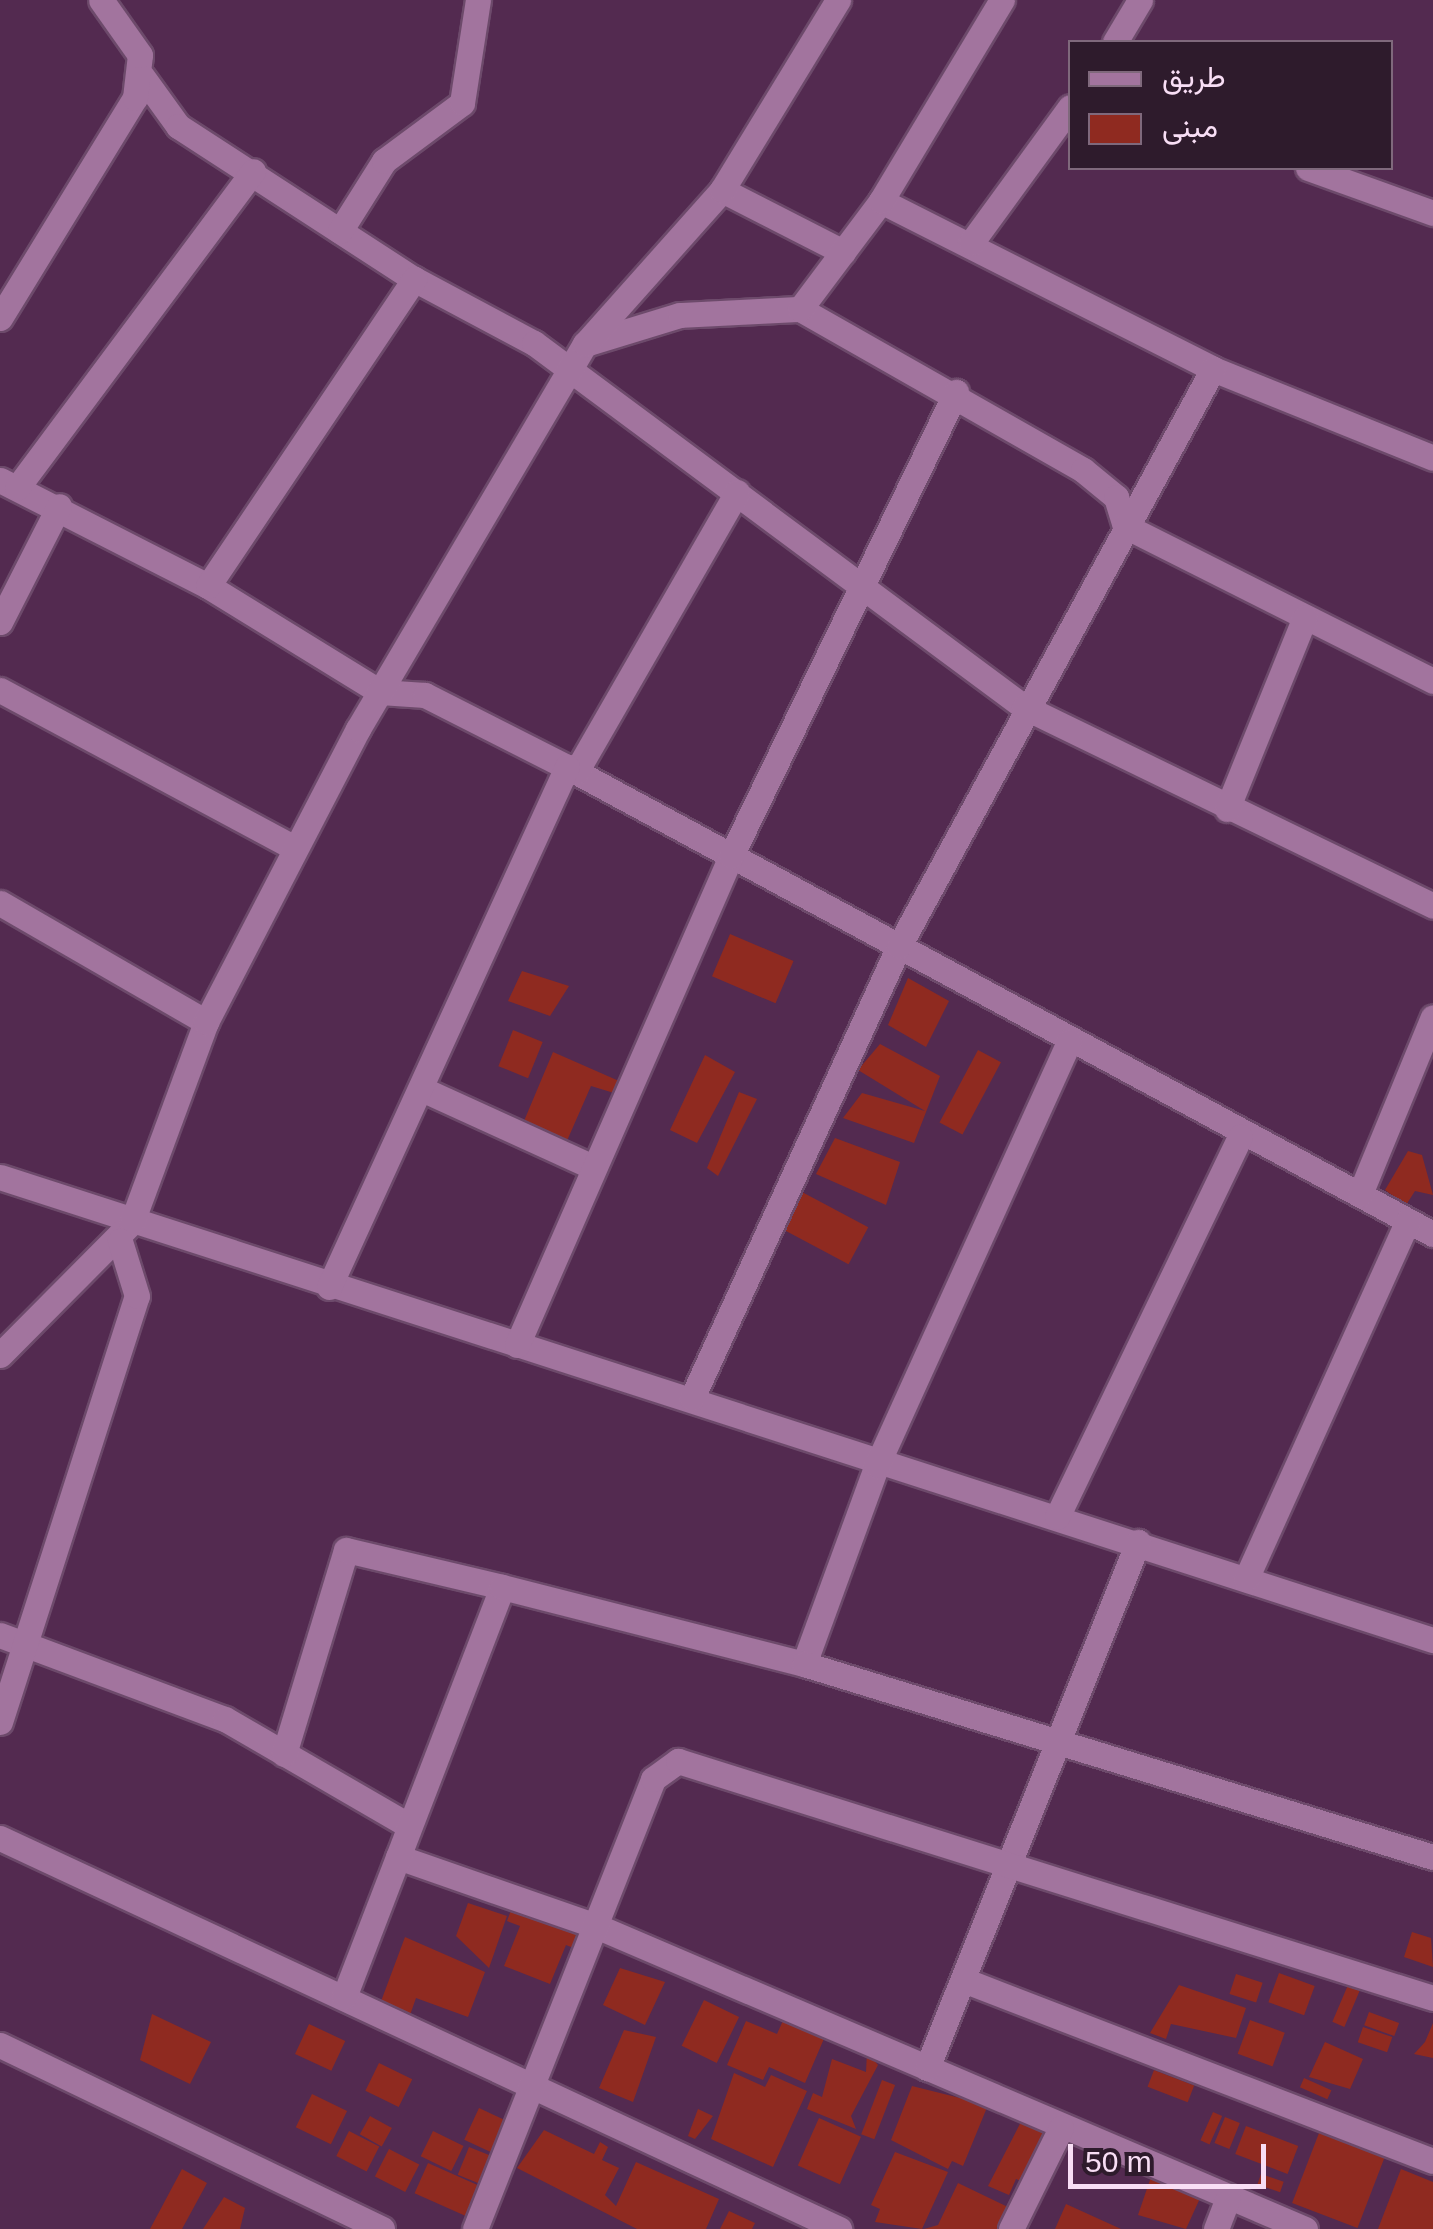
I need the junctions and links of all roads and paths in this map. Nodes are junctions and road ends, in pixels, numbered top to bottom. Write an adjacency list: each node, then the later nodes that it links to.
1 (101, 0): 7 (street)
2 (478, 0): 14 (street)
3 (838, 0): 11 (street)
4 (1002, 0): 12 (street)
5 (1140, 0): 6 (street)
6 (1116, 40)
7 (142, 76): 10 (street); 19 (street)
8 (1068, 111): 15 (street)
9 (1314, 170): 13 (street)
10 (253, 171): 14 (street); 25 (street)
11 (722, 190): 16 (street); 20 (street)
12 (881, 202): 15 (street); 16 (street)
13 (1433, 213)
14 (340, 231): 17 (street)
15 (971, 243): 22 (street)
16 (842, 252): 18 (street)
17 (414, 279): 21 (street); 29 (street)
18 (800, 309): 20 (street); 23 (street)
19 (0, 318)
20 (585, 344): 21 (street)
21 (572, 369): 26 (street); 35 (street)
22 (1213, 369): 24 (street); 28 (street)
23 (956, 392): 28 (street); 30 (street)
24 (1433, 458)
25 (8, 484): 27 (street)
26 (737, 492): 30 (street); 37 (street)
27 (59, 506): 29 (street); 32 (street)
28 (1125, 526): 31 (street); 36 (street)
29 (208, 586): 35 (street)
30 (863, 590): 36 (street); 40 (street)
31 (1305, 617): 33 (street); 38 (street)
32 (0, 622)
33 (1433, 681)
34 (0, 690): 39 (street)
35 (380, 692): 37 (street); 39 (street)
36 (1024, 707): 38 (street); 43 (street)
37 (572, 769): 40 (street); 47 (street)
38 (1227, 810): 42 (street)
39 (293, 847): 45 (street)
40 (731, 856): 43 (street); 49 (street)
41 (0, 903): 45 (street)
42 (1433, 906)
43 (899, 946): 46 (street); 58 (street)
44 (1433, 1016): 51 (street)
45 (206, 1022): 53 (street)
46 (1069, 1042): 48 (street); 59 (street)
47 (424, 1090): 49 (street); 55 (street)
48 (1240, 1138): 51 (street); 60 (street)
49 (594, 1167): 56 (street)
50 (0, 1176): 53 (street)
51 (1360, 1194): 52 (street)
52 (1408, 1221): 54 (street); 62 (street)
53 (126, 1232): 55 (street); 57 (street); 66 (street)
54 (1433, 1234)
55 (329, 1287): 56 (street)
56 (517, 1345): 58 (street)
57 (0, 1355)
58 (692, 1398): 59 (street)
59 (878, 1466): 60 (street); 67 (street)
60 (1057, 1517): 61 (street)
61 (1138, 1542): 62 (street); 69 (street)
62 (1246, 1579): 65 (street)
63 (502, 1588): 67 (street); 70 (street); 71 (street)
64 (0, 1635): 66 (street)
65 (1433, 1640)
66 (28, 1647): 68 (street); 70 (street)
67 (804, 1664): 69 (street)
68 (0, 1722)
69 (1064, 1742): 74 (street); 75 (street)
70 (284, 1754): 71 (street)
71 (408, 1825): 73 (street)
72 (0, 1838): 78 (street)
73 (398, 1857): 76 (street); 78 (street)
74 (1433, 1857)
75 (1012, 1864): 76 (street); 77 (street); 79 (street)
76 (596, 1926): 81 (street); 82 (street)
77 (966, 1981): 81 (street); 84 (street)
78 (344, 1998): 82 (street)
79 (1433, 1998)
80 (0, 2045): 86 (street)
81 (927, 2068): 83 (street)
82 (534, 2080): 87 (street); 88 (street)
83 (1061, 2128): 85 (street); 89 (street)
84 (1433, 2162)
85 (1228, 2198): 90 (street); 91 (street)
86 (382, 2229)
87 (475, 2229)
88 (839, 2229)
89 (1012, 2229)
90 (1216, 2229)
91 (1305, 2229)

